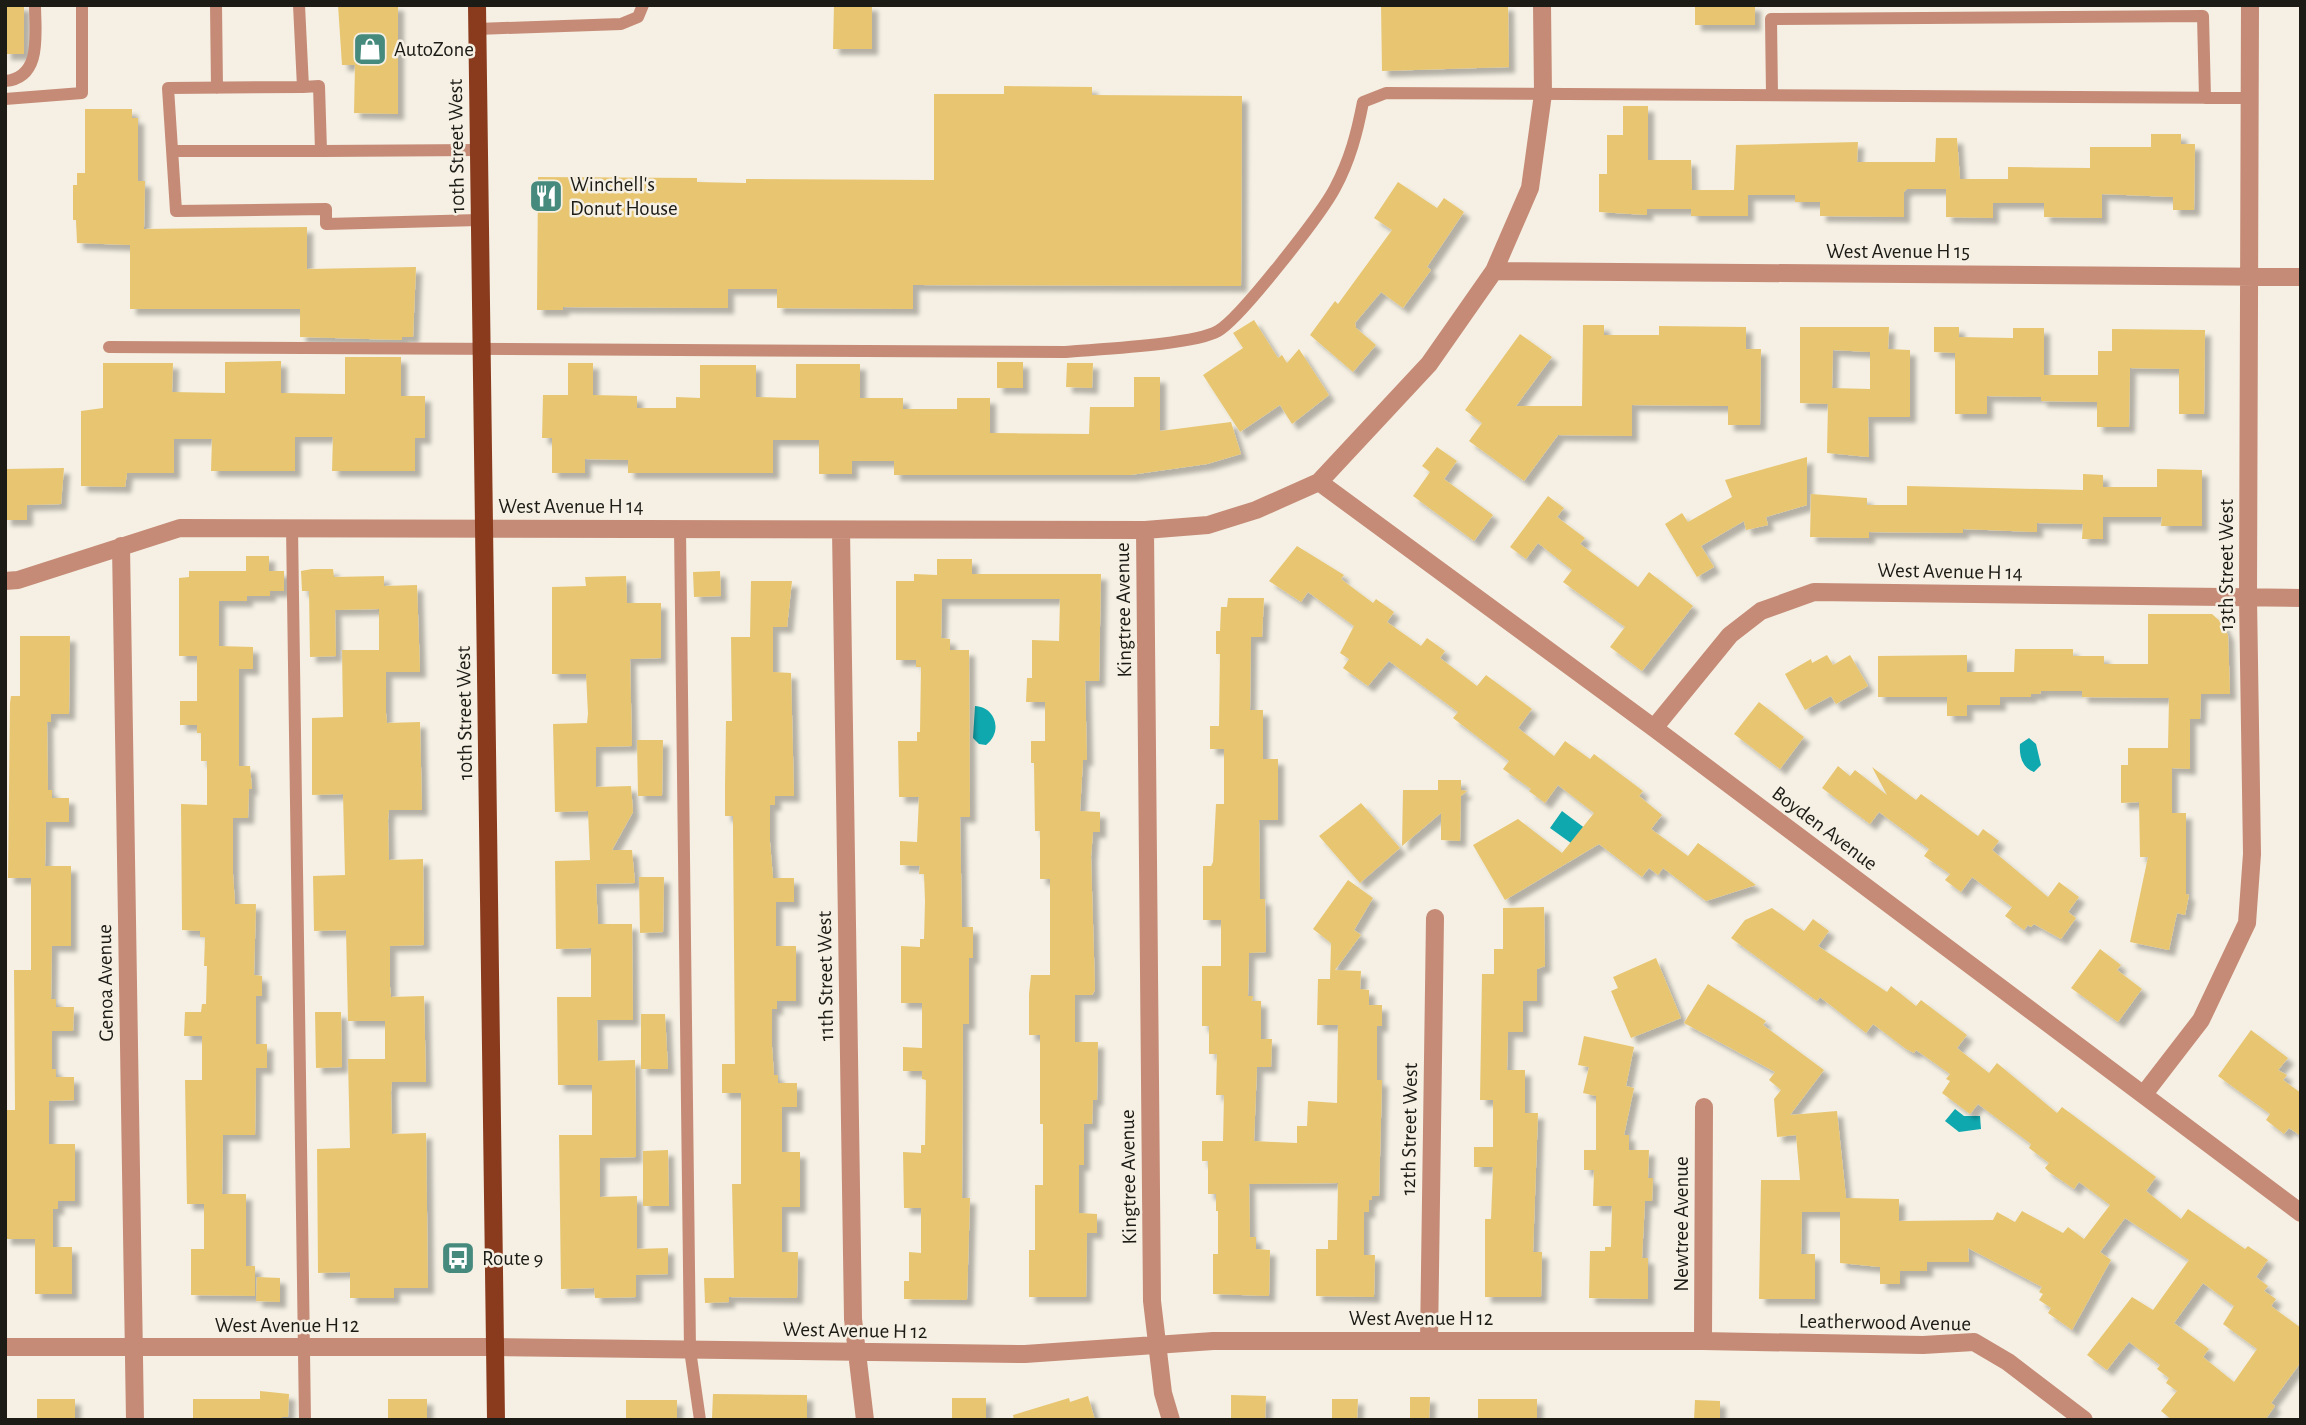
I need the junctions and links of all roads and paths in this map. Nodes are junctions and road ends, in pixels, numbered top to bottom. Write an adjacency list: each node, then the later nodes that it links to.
1 (35, 5): 10 (lane)
2 (82, 5): 17 (lane)
3 (216, 5): 12 (lane)
4 (299, 5): 11 (lane)
5 (477, 5): 9 (main road, 10th Street West)
6 (643, 5): 9 (lane)
7 (1542, 5): 13 (street, Kingtree Avenue)
8 (2250, 5): 16 (street, 13th Street West)
9 (477, 29): 18 (main road, 10th Street West)
10 (5, 81)
11 (303, 87): 12 (lane); 20 (lane)
12 (217, 88): 19 (lane)
13 (1543, 94): 14 (lane); 22 (street, Kingtree Avenue); 26 (lane)
14 (1772, 95): 15 (lane); 15 (lane)
15 (2205, 98): 16 (lane)
16 (2249, 98): 23 (street, 13th Street West)
17 (5, 99)
18 (479, 150): 20 (lane); 21 (main road, 10th Street West)
19 (173, 151): 20 (lane); 21 (lane)
20 (321, 151)
21 (480, 220): 26 (main road, 10th Street West)
22 (1494, 271): 23 (street, West Avenue H 15); 27 (street, Kingtree Avenue)
23 (2249, 276): 24 (street, West Avenue H 15); 35 (street, 13th Street West)
24 (2301, 277)
25 (109, 347): 26 (lane)
26 (482, 348): 29 (main road, 10th Street West)
27 (1319, 482): 32 (street, Kingtree Avenue); 37 (street, Boyden Avenue)
28 (292, 527): 29 (street, West Avenue H 14); 33 (street, West Avenue H 14); 46 (lane)
29 (484, 529): 30 (street, West Avenue H 14); 47 (main road, 10th Street West)
30 (680, 529): 31 (street, West Avenue H 14); 49 (lane)
31 (841, 530): 32 (street, West Avenue H 14); 50 (street, 11th Street West)
32 (1145, 530): 44 (street, Kingtree Avenue)
33 (121, 546): 34 (street, West Avenue H 14); 48 (street, Genoa Avenue)
34 (5, 581)
35 (2248, 598): 36 (street, West Avenue H 14); 37 (street, West Avenue H 14); 39 (street, 13th Street West)
36 (2301, 598)
37 (1654, 728): 39 (street, Boyden Avenue)
38 (1435, 918): 42 (street, 12th Street West)
39 (2144, 1094): 41 (street, Boyden Avenue)
40 (1704, 1107): 43 (street, Newtree Avenue)
41 (2301, 1213)
42 (1429, 1341): 43 (street, West Avenue H 12); 44 (street, West Avenue H 12)
43 (1703, 1341): 57 (street, Leatherwood Avenue)
44 (1156, 1346): 50 (street, West Avenue H 12); 56 (street, Kingtree Avenue)
45 (5, 1347): 48 (street, West Avenue H 12)
46 (304, 1347): 47 (street, West Avenue H 12); 48 (street, West Avenue H 12); 52 (lane)
47 (494, 1347): 49 (street, West Avenue H 12); 53 (main road, 10th Street West)
48 (134, 1348): 51 (street, Genoa Avenue)
49 (690, 1350): 50 (street, West Avenue H 12); 54 (lane)
50 (856, 1353): 55 (street, 11th Street West)
51 (135, 1420)
52 (305, 1420)
53 (496, 1420)
54 (700, 1420)
55 (865, 1420)
56 (1171, 1420)
57 (2084, 1420)

